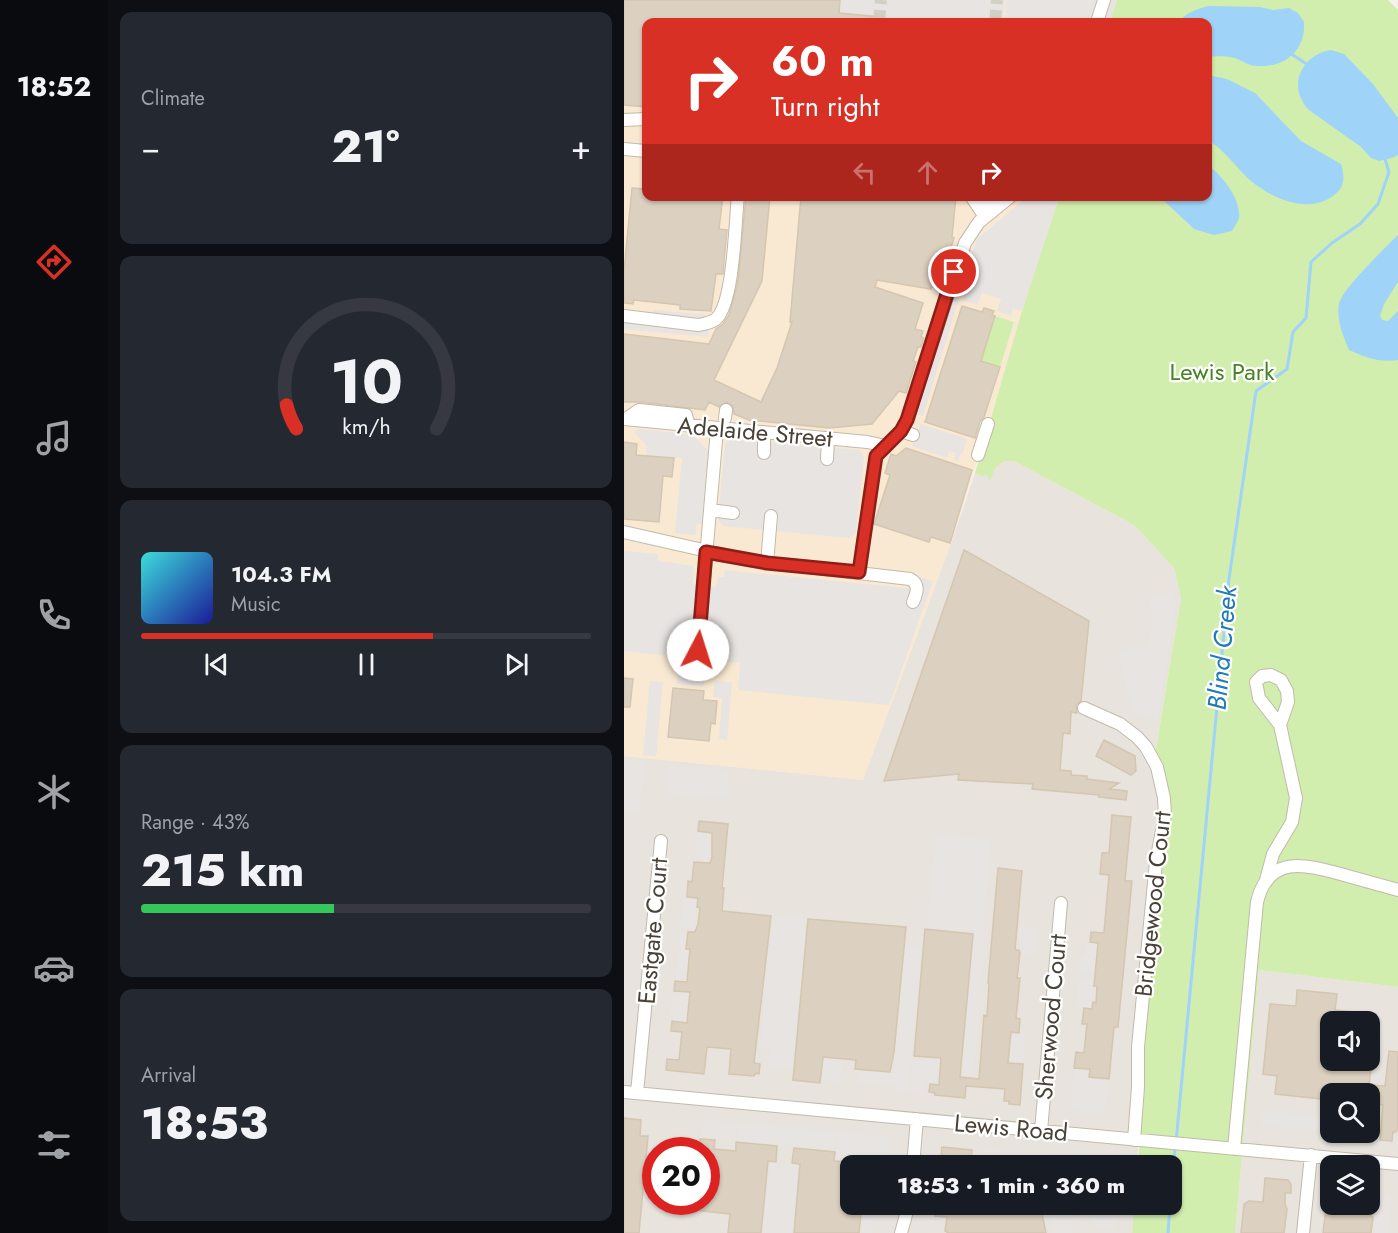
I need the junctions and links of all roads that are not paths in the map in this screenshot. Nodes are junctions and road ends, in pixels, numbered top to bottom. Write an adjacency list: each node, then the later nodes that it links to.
1 (1104, 0): 2 (street)
2 (1098, 18)
3 (642, 119): 4 (street)
4 (624, 120)
5 (624, 149): 6 (street)
6 (642, 151)
7 (737, 201): 13 (street)
8 (977, 201): 11 (street)
9 (986, 201): 11 (street)
10 (1005, 201): 11 (street)
11 (990, 213): 20 (street)
12 (624, 316): 13 (street)
13 (698, 325): 14 (street)
14 (714, 332)
15 (625, 419): 16 (street, Adelaide Street)
16 (723, 419): 18 (street, Adelaide Street); 24 (street)
17 (988, 424): 22 (street)
18 (764, 432): 19 (street, Adelaide Street); 21 (street)
19 (828, 438): 20 (street, Adelaide Street); 23 (street)
20 (886, 446): 30 (street)
21 (764, 453)
22 (978, 455)
23 (827, 459)
24 (710, 510): 25 (street); 28 (street)
25 (733, 513)
26 (771, 516): 29 (street)
27 (624, 532): 28 (street)
28 (706, 552): 29 (street); 32 (street)
29 (767, 563): 30 (street)
30 (859, 572): 31 (street)
31 (913, 602)
32 (700, 656)
33 (1084, 708): 43 (street, Bridgewood Court)
34 (1280, 724): 36 (street)
35 (661, 841): 40 (street, Eastgate Court)
36 (1266, 880): 37 (street); 44 (street)
37 (1398, 890)
38 (1061, 903): 42 (street, Sherwood Court)
39 (624, 1092): 40 (street, Lewis Road)
40 (637, 1093): 41 (street, Lewis Road)
41 (917, 1119): 42 (street, Lewis Road); 45 (street)
42 (1041, 1131): 43 (street, Lewis Road)
43 (1134, 1140): 44 (street, Lewis Road)
44 (1234, 1149): 46 (street, Lewis Road)
45 (914, 1155)
46 (1311, 1155): 47 (street, Lewis Road); 50 (street)
47 (1398, 1164)
48 (906, 1215): 49 (street)
49 (901, 1233)
50 (1303, 1233)

